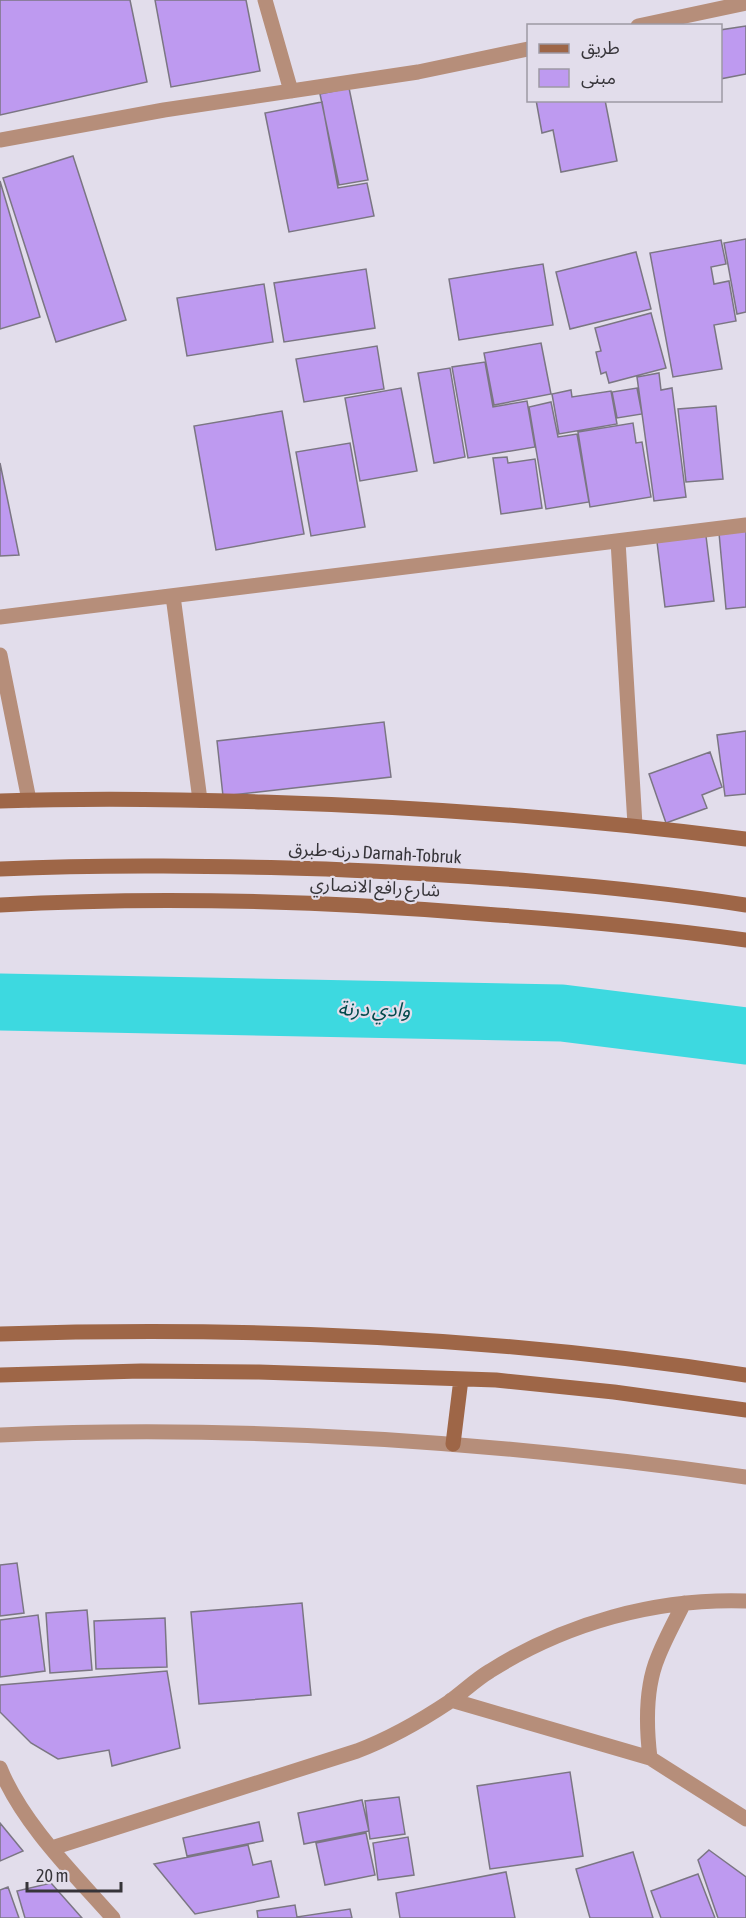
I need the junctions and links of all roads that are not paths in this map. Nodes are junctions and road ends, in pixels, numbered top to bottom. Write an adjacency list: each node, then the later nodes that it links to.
1 (265, 0): 5 (street)
2 (746, 3): 3 (street)
3 (647, 24)
4 (527, 49): 5 (street)
5 (291, 91): 6 (street)
6 (0, 140)
7 (746, 525): 8 (street)
8 (618, 541): 9 (street); 15 (street)
9 (173, 596): 10 (street); 13 (street)
10 (0, 617)
11 (0, 655): 12 (street)
12 (29, 800): 13 (street); 14 (street)
13 (200, 800): 15 (street)
14 (0, 801)
15 (635, 825): 16 (street)
16 (746, 839)
17 (0, 869): 19 (street, درنه-طبرق Darnah-Tobruk)
18 (0, 905): 20 (street, شارع رافع الانصاري)
19 (746, 905)
20 (746, 940)
21 (0, 1334): 23 (street)
22 (0, 1375): 24 (street)
23 (746, 1375)
24 (461, 1379): 25 (street); 27 (street)
25 (746, 1410)
26 (0, 1435): 27 (street)
27 (453, 1444): 28 (street)
28 (746, 1477)
29 (746, 1601): 30 (street)
30 (684, 1603): 31 (street); 32 (street)
31 (451, 1700): 32 (street); 35 (street)
32 (650, 1758): 34 (street)
33 (2, 1776): 35 (street)
34 (746, 1819)
35 (52, 1848): 36 (street)
36 (113, 1918)

